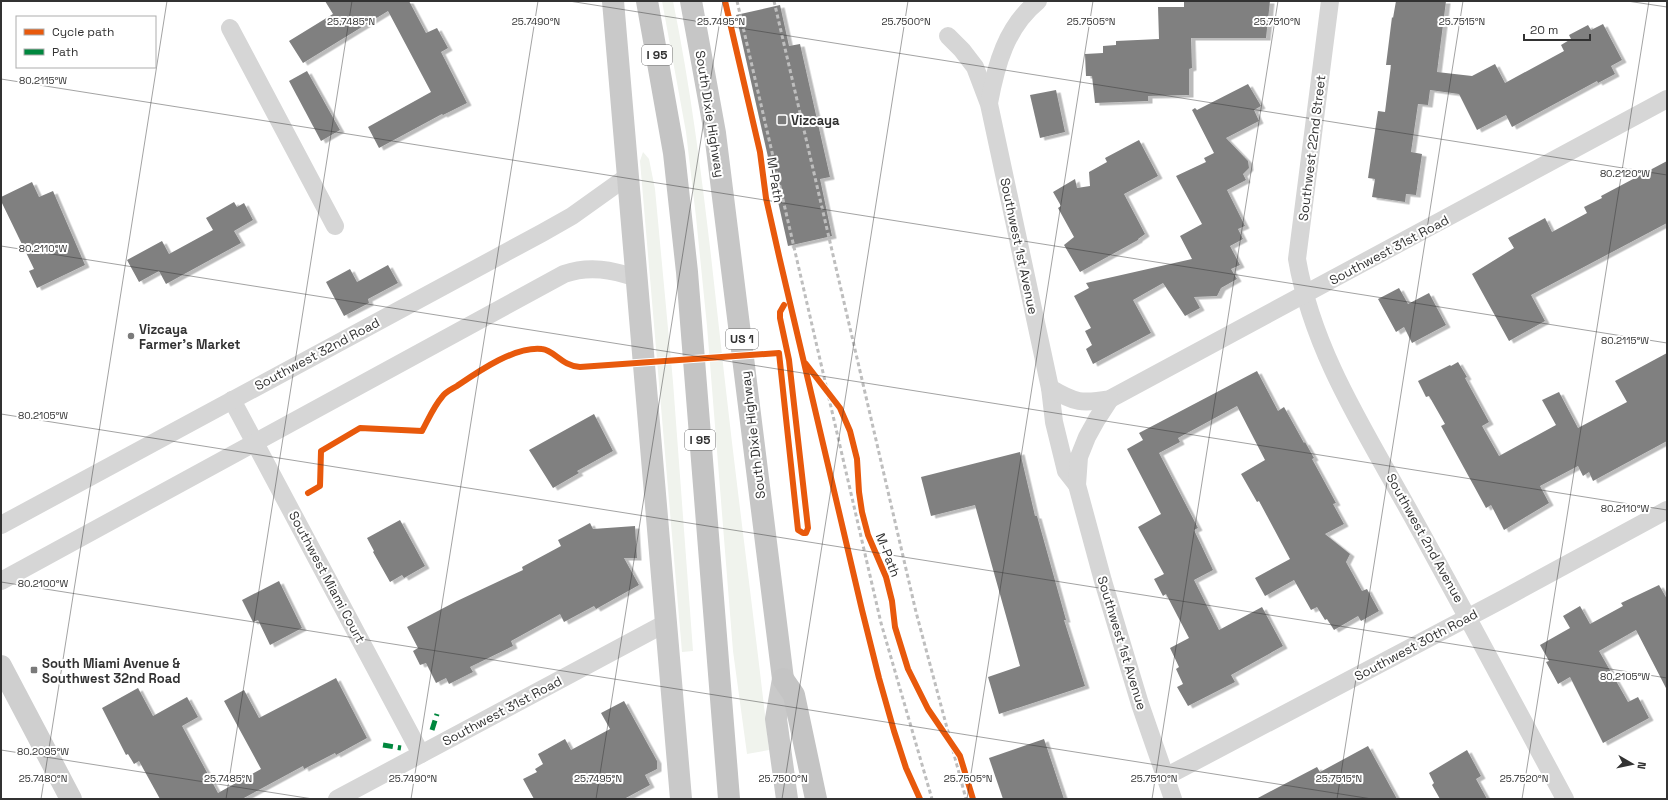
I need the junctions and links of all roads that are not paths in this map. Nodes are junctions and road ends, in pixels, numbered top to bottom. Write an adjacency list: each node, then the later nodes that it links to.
1 (613, 1): 10 (main road)
2 (647, 1): 31 (highway, I 95)
3 (691, 1): 25 (highway, South Dixie Highway / US 1)
4 (1330, 1): 13 (street, Southwest 22nd Street)
5 (1036, 3): 9 (street, Southwest 1st Avenue)
6 (230, 28): 11 (street)
7 (948, 36): 9 (street, Southwest 1st Avenue)
8 (1667, 99): 13 (street, Southwest 31st Road)
9 (989, 104): 14 (street, Southwest 1st Avenue)
10 (628, 176): 12 (main road); 16 (street, Southwest 32nd Road)
11 (335, 226)
12 (637, 278): 17 (street); 23 (main road)
13 (1305, 295): 15 (street, Southwest 31st Road); 22 (street, Southwest 2nd Avenue)
14 (1050, 388): 15 (street); 18 (street, Southwest 1st Avenue)
15 (1110, 399): 18 (street, Southwest 1st Avenue)
16 (232, 400): 17 (street, Southwest Miami Court); 20 (street, Southwest 32nd Road)
17 (254, 442): 21 (street); 26 (street, Southwest Miami Court)
18 (1077, 485): 27 (street, Southwest 1st Avenue)
19 (1667, 510): 22 (street, Southwest 30th Road)
20 (1, 525)
21 (1, 581)
22 (1468, 617): 27 (street, Southwest 30th Road); 35 (street, Southwest 2nd Avenue)
23 (666, 623): 26 (street, Southwest 31st Road); 30 (main road)
24 (1, 666): 28 (main road)
25 (783, 679): 32 (main road, South Dixie Highway); 33 (highway)
26 (421, 754): 29 (street, Southwest 31st Road)
27 (1165, 777): 34 (street, Southwest 1st Avenue)
28 (72, 799)
29 (337, 799)
30 (682, 799)
31 (729, 799)
32 (787, 799)
33 (816, 799)
34 (1173, 799)
35 (1565, 799)

